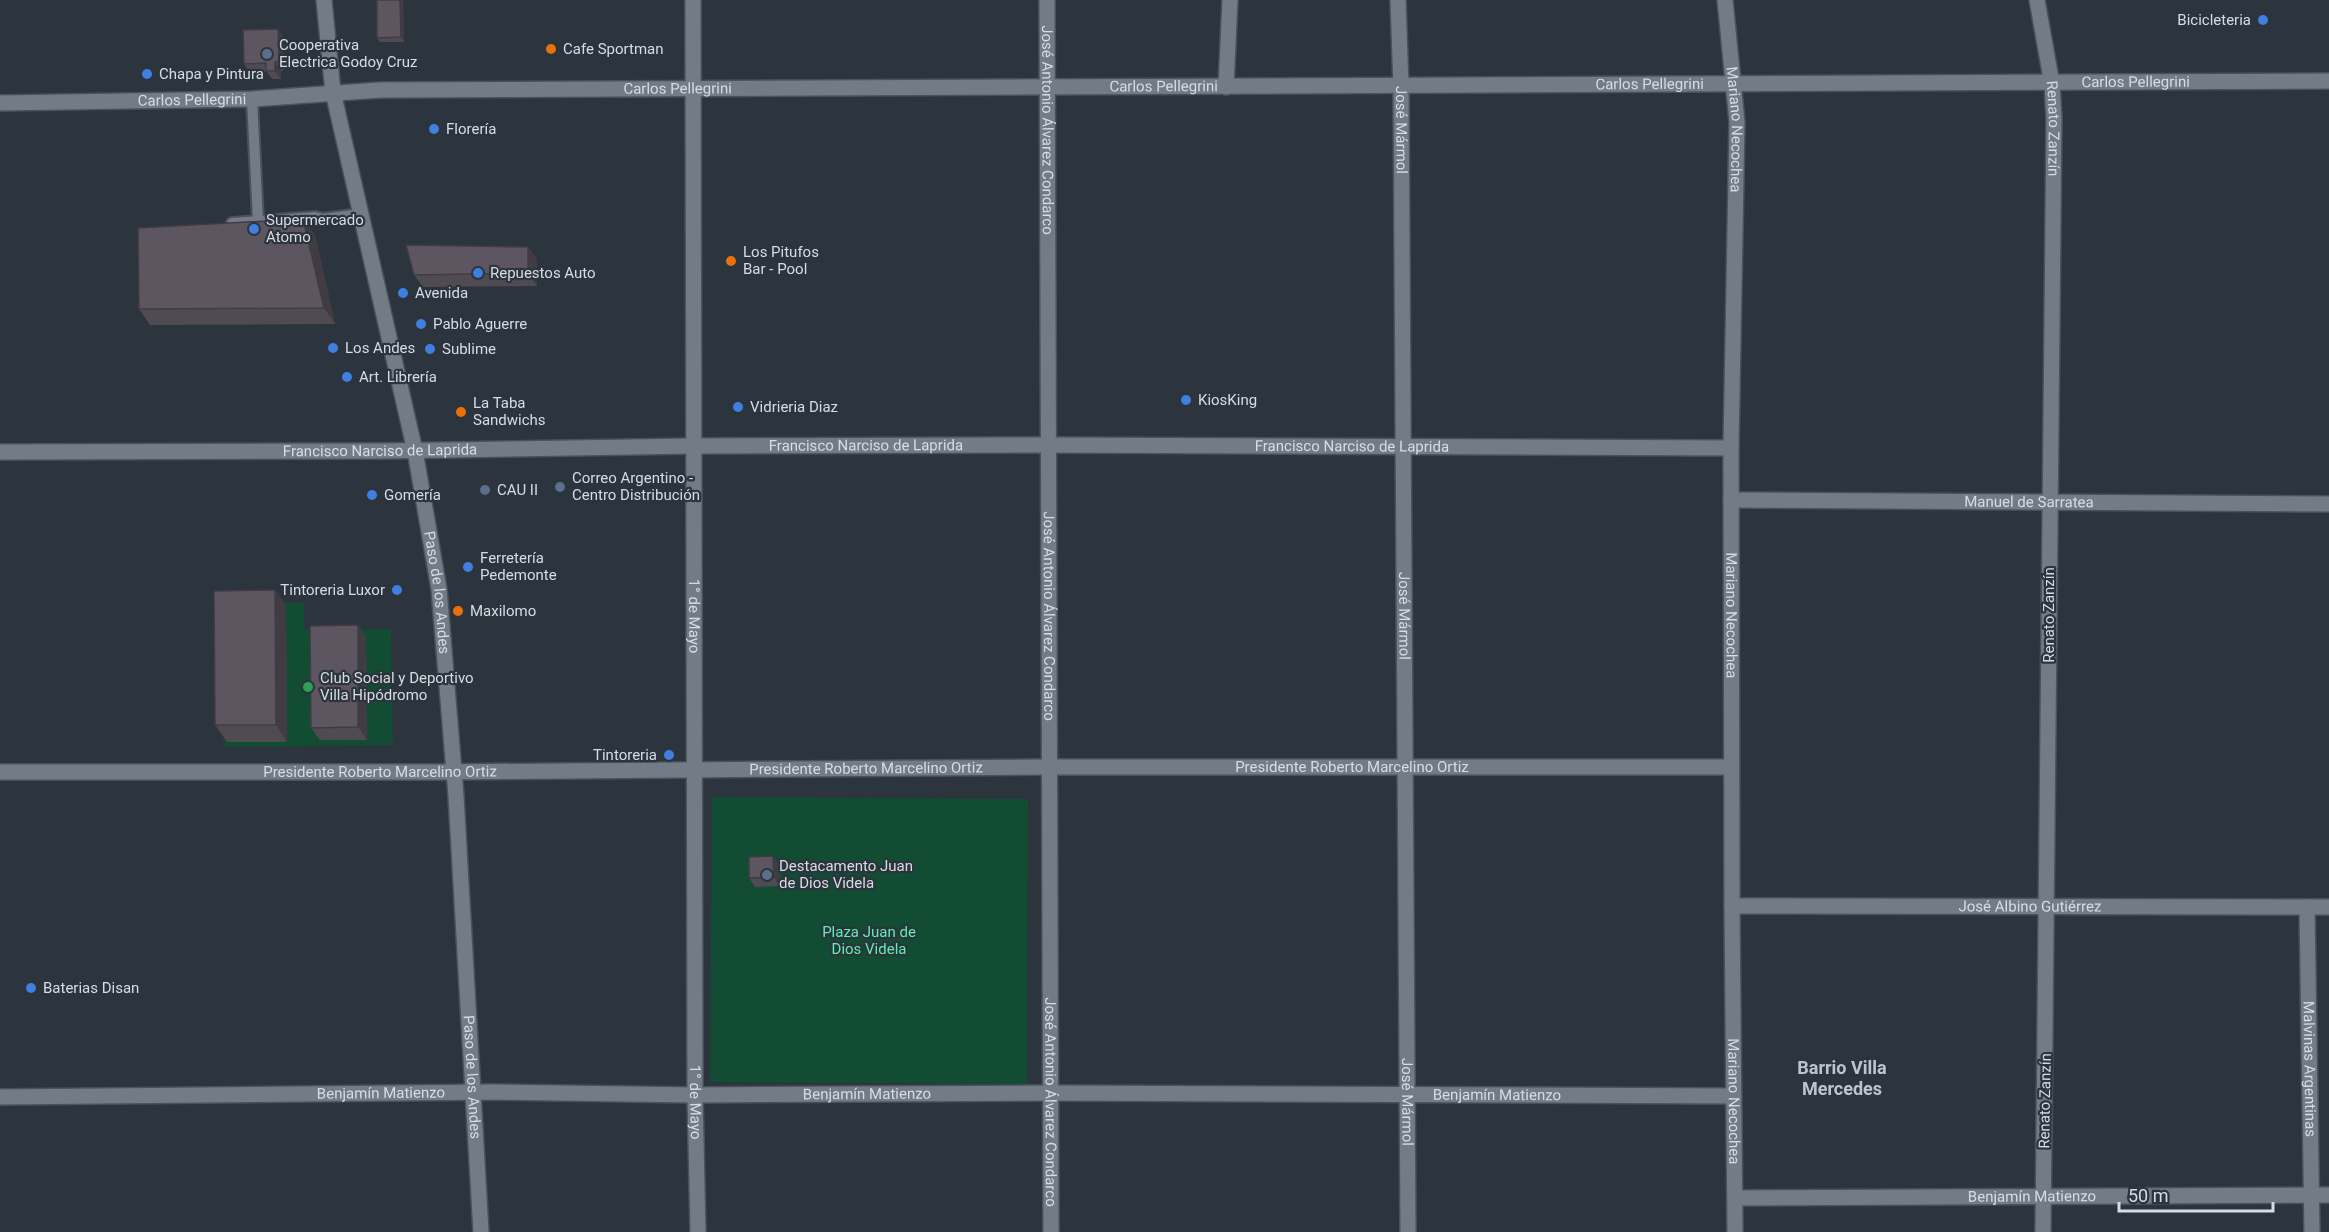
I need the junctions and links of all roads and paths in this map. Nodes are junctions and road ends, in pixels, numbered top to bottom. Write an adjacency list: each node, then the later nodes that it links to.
1 (324, 0): 15 (street, Paso de los Andes)
2 (693, 0): 14 (street, 1° de Mayo)
3 (1047, 0): 12 (street, José Antonio Álvarez Condarco)
4 (1230, 0): 13 (street)
5 (1398, 0): 11 (street, José Mármol)
6 (1725, 0): 9 (street, Mariano Necochea)
7 (2037, 0): 10 (street, Renato Zanzín)
8 (2329, 81): 10 (street, Carlos Pellegrini)
9 (1734, 83): 10 (street, Carlos Pellegrini); 11 (street, Carlos Pellegrini); 24 (street, Mariano Necochea)
10 (2052, 84): 28 (street, Renato Zanzín)
11 (1401, 86): 13 (street, Carlos Pellegrini); 23 (street, José Mármol)
12 (1047, 87): 13 (street, Carlos Pellegrini); 14 (street, Carlos Pellegrini); 21 (street, José Antonio Álvarez Condarco)
13 (1226, 87)
14 (694, 88): 15 (street, Carlos Pellegrini); 22 (street, 1° de Mayo)
15 (333, 92): 16 (street, Carlos Pellegrini); 18 (street, Paso de los Andes)
16 (252, 99): 17 (street, Carlos Pellegrini); 19 (lane)
17 (0, 103)
18 (360, 214): 19 (lane); 25 (street, Paso de los Andes)
19 (258, 221): 20 (lane)
20 (232, 223)
21 (1048, 445): 22 (street, Francisco Narciso de Laprida); 23 (street, Francisco Narciso de Laprida); 30 (street, José Antonio Álvarez Condarco)
22 (693, 446): 25 (street, Francisco Narciso de Laprida); 32 (street, 1° de Mayo)
23 (1404, 446): 24 (street, Francisco Narciso de Laprida); 33 (street, José Mármol)
24 (1731, 448): 27 (street, Mariano Necochea)
25 (415, 451): 26 (street, Francisco Narciso de Laprida); 35 (street, Paso de los Andes)
26 (0, 452)
27 (1731, 500): 28 (street, Manuel de Sarratea); 31 (street, Mariano Necochea)
28 (2050, 503): 29 (street, Manuel de Sarratea); 37 (street, Renato Zanzín)
29 (2329, 504)
30 (1049, 767): 32 (street, Presidente Roberto Marcelino Ortiz); 33 (street, Presidente Roberto Marcelino Ortiz); 41 (street, José Antonio Álvarez Condarco)
31 (1731, 767): 33 (street, Presidente Roberto Marcelino Ortiz); 36 (street, Mariano Necochea)
32 (695, 768): 35 (street, Presidente Roberto Marcelino Ortiz); 43 (street, 1° de Mayo)
33 (1405, 768): 42 (street, José Mármol)
34 (0, 772): 35 (street, Presidente Roberto Marcelino Ortiz)
35 (454, 772): 40 (street, Paso de los Andes)
36 (1732, 906): 37 (street, José Albino Gutiérrez); 44 (street, Mariano Necochea)
37 (2047, 907): 38 (street, José Albino Gutiérrez); 48 (street, Renato Zanzín)
38 (2307, 907): 39 (street, José Albino Gutiérrez); 46 (street, Malvinas Argentinas)
39 (2329, 907)
40 (473, 1092): 43 (street, Benjamín Matienzo); 45 (street, Benjamín Matienzo); 50 (street, Paso de los Andes)
41 (1051, 1093): 42 (street, Benjamín Matienzo); 43 (street, Benjamín Matienzo); 52 (street, José Antonio Álvarez Condarco)
42 (1407, 1094): 44 (street, Benjamín Matienzo); 53 (street, José Mármol)
43 (695, 1095): 51 (street, 1° de Mayo)
44 (1733, 1096): 49 (street, Mariano Necochea)
45 (0, 1097)
46 (2312, 1195): 47 (street, Benjamín Matienzo); 48 (street, Benjamín Matienzo); 56 (street, Malvinas Argentinas)
47 (2329, 1195)
48 (2044, 1197): 49 (street, Benjamín Matienzo); 55 (street, Renato Zanzín)
49 (1735, 1198): 54 (street, Mariano Necochea)
50 (481, 1232)
51 (698, 1232)
52 (1051, 1232)
53 (1408, 1232)
54 (1735, 1232)
55 (2043, 1232)
56 (2312, 1232)

